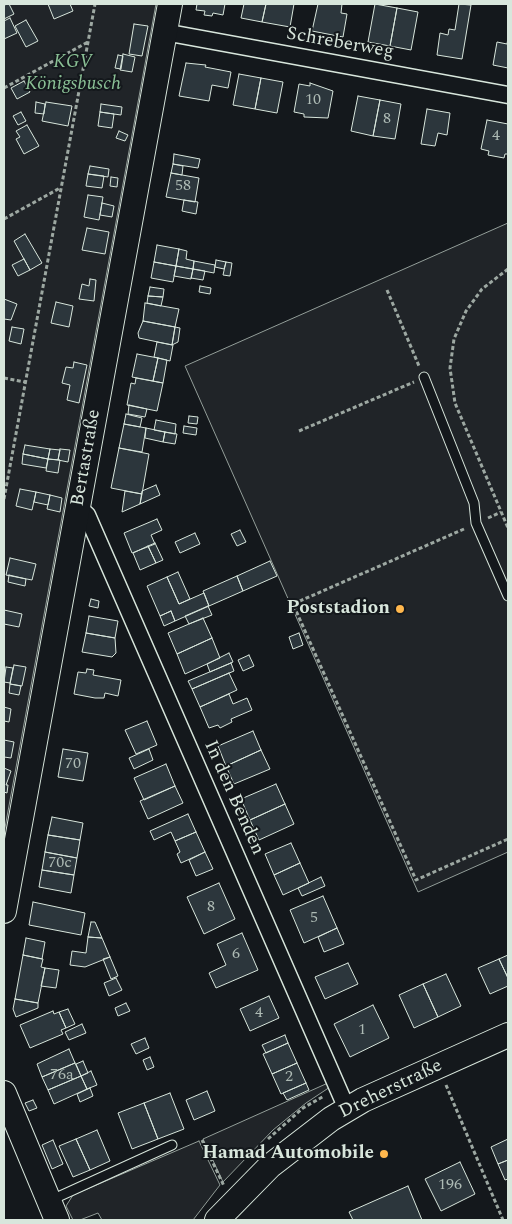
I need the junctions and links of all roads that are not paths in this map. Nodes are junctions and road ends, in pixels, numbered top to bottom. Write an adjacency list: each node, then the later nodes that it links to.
1 (170, 4): 2 (street, Bertastraße)
2 (164, 32): 3 (street, Schreberweg); 5 (street, Bertastraße)
3 (508, 95)
4 (424, 377): 6 (lane)
5 (78, 508): 7 (street, Bertastraße); 10 (street, In den Benden)
6 (508, 596)
7 (4, 911)
8 (508, 1036): 10 (street, Dreherstraße)
9 (4, 1092): 12 (street)
10 (347, 1109): 13 (street, Dreherstraße)
11 (172, 1145): 12 (lane)
12 (53, 1211)
13 (217, 1220)

